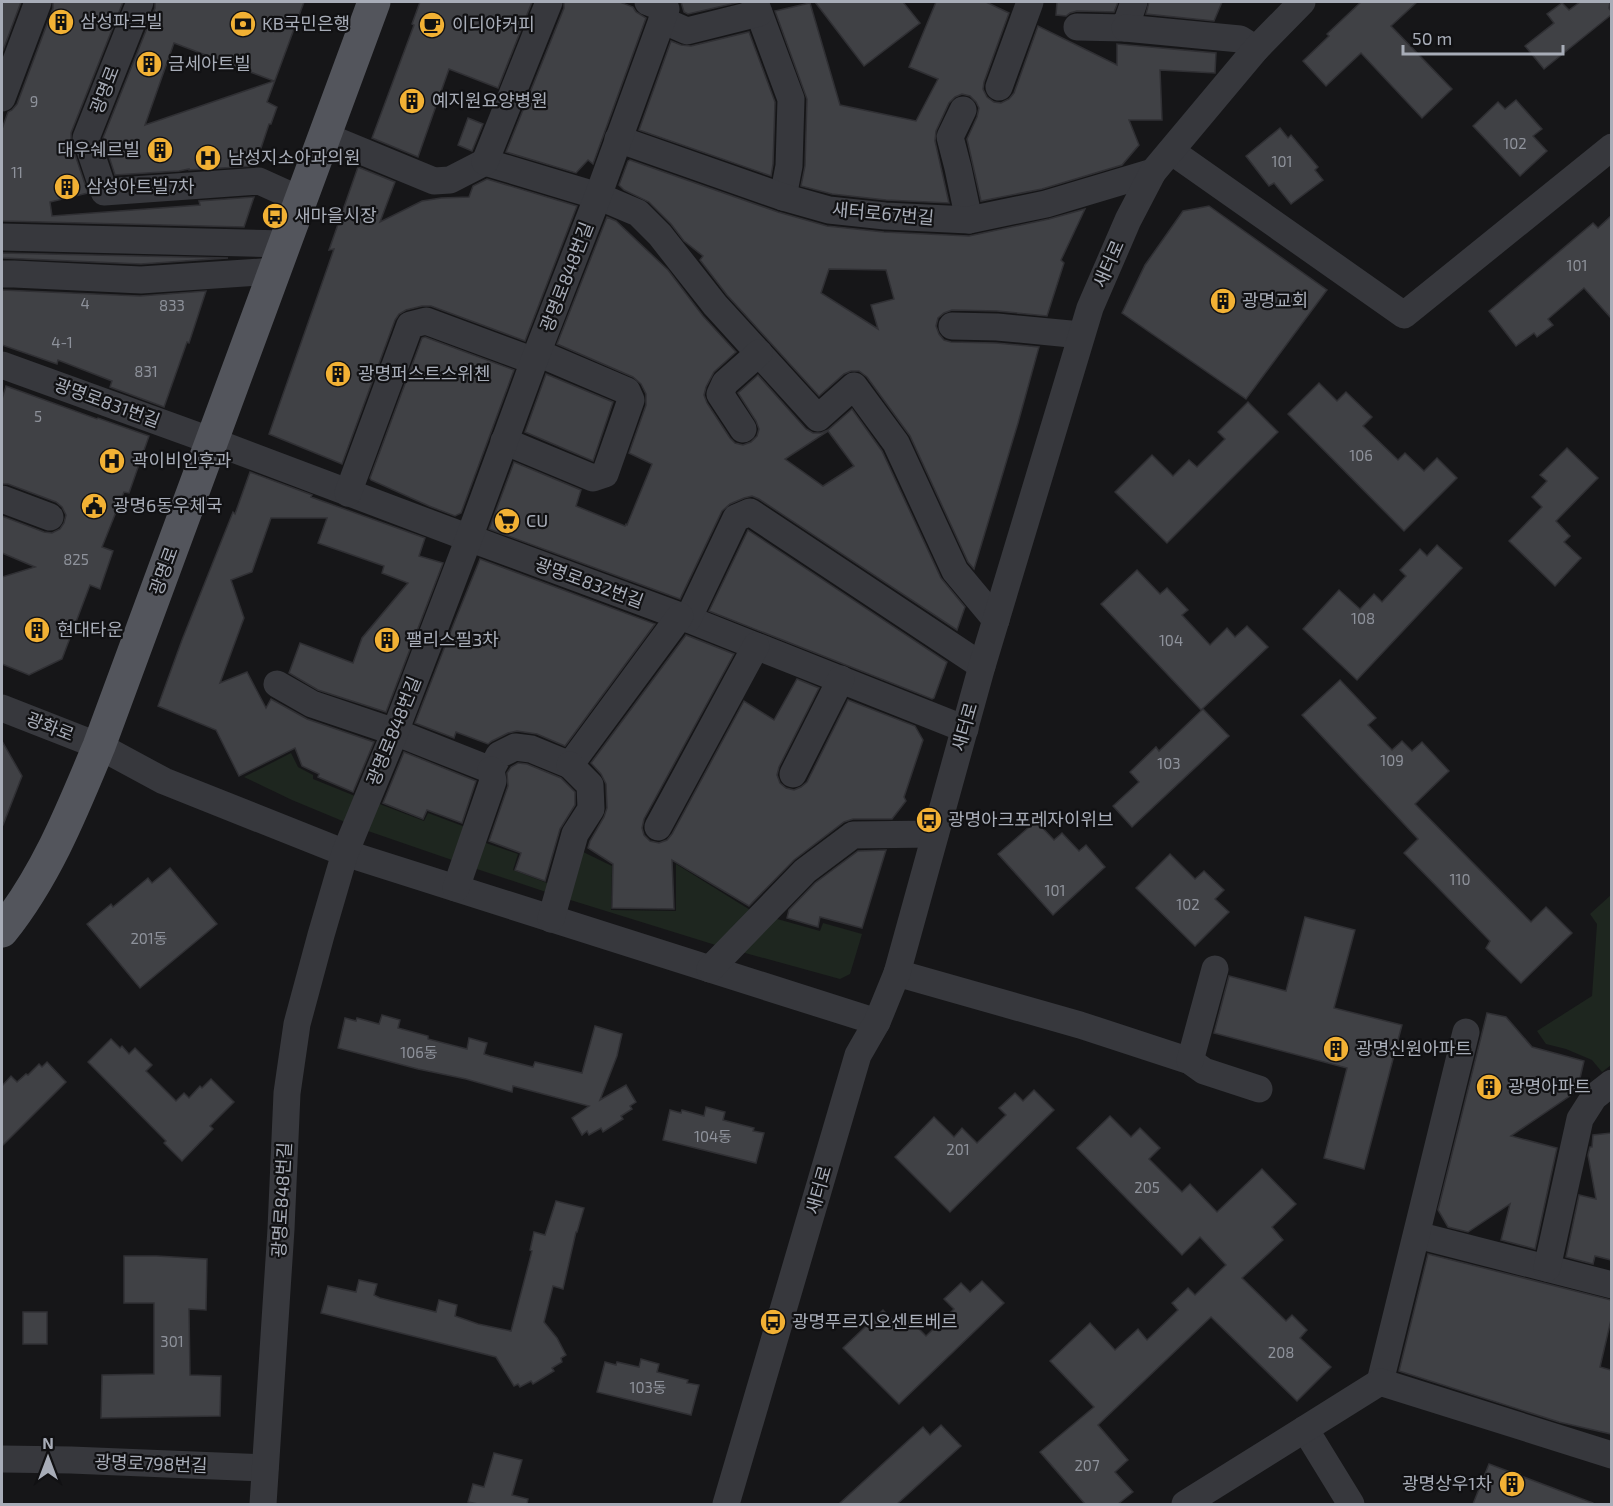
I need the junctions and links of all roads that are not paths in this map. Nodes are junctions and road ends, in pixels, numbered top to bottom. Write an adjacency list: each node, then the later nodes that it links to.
1 (38, 2): 15 (street)
2 (140, 2): 25 (street, 광명로)
3 (374, 2): 17 (main road, 광명로)
4 (549, 2): 21 (street)
5 (1030, 2): 14 (street)
6 (1134, 2): 12 (street)
7 (1302, 2): 10 (street, 새터로)
8 (757, 7): 9 (street); 24 (street)
9 (655, 11): 18 (street, 광명로848번길)
10 (1283, 13): 13 (street, 새터로)
11 (1077, 27): 12 (street)
12 (1125, 28): 13 (street)
13 (1256, 49): 20 (street, 새터로)
14 (999, 87)
15 (2, 90)
16 (963, 110): 26 (street)
17 (325, 136): 21 (street); 25 (main road, 광명로)
18 (618, 139): 23 (street, 광명로848번길); 24 (street, 새터로67번길)
19 (1611, 147): 20 (street)
20 (1171, 151): 22 (street, 새터로)
21 (485, 162): 23 (street)
22 (1153, 172): 26 (street, 새터로67번길); 31 (street, 새터로)
23 (598, 196): 32 (street); 33 (street, 광명로848번길)
24 (783, 197): 26 (street, 새터로67번길)
25 (301, 200): 28 (main road, 광명로)
26 (969, 220)
27 (2, 237): 28 (street)
28 (280, 258): 29 (street); 36 (main road, 광명로)
29 (2, 274)
30 (952, 326): 31 (street)
31 (1081, 335): 43 (street, 새터로)
32 (759, 353): 35 (street); 43 (street)
33 (536, 357): 37 (street, 광명로848번길); 37 (street); 38 (street)
34 (3, 369): 36 (street, 광명로831번길)
35 (742, 429)
36 (212, 441): 38 (street, 광명로832번길); 51 (main road, 광명로)
37 (504, 441): 41 (street, 광명로848번길)
38 (348, 493): 41 (street, 광명로832번길)
39 (2, 499): 40 (street)
40 (50, 517)
41 (469, 538): 42 (street, 광명로832번길); 50 (street, 광명로848번길)
42 (684, 617): 44 (street, 광명로832번길); 45 (street); 52 (street)
43 (996, 620): 45 (street, 새터로)
44 (756, 646): 46 (street, 광명로832번길); 55 (street)
45 (982, 666): 49 (street, 새터로)
46 (841, 680): 49 (street, 광명로832번길); 54 (street)
47 (277, 684): 50 (street)
48 (2, 708): 51 (street, 광화로)
49 (965, 729): 56 (street, 새터로)
50 (395, 732): 53 (street); 57 (street, 광명로848번길)
51 (99, 746): 57 (street, 광화로); 60 (main road, 광명로)
52 (570, 765): 53 (street); 59 (street)
53 (491, 770): 58 (street)
54 (793, 774)
55 (658, 827)
56 (935, 834): 61 (street); 63 (street, 새터로)
57 (345, 853): 58 (street, 광화로); 76 (street, 광명로848번길)
58 (456, 888): 59 (street, 광화로)
59 (551, 919): 61 (street, 광화로)
60 (2, 931)
61 (710, 969): 64 (street, 광화로)
62 (1215, 969): 66 (street)
63 (897, 973): 64 (street, 새터로); 66 (street)
64 (877, 1022): 78 (street, 새터로)
65 (1466, 1032): 69 (street)
66 (1190, 1061): 68 (street)
67 (1611, 1083): 70 (street)
68 (1258, 1089)
69 (1417, 1235): 70 (street); 72 (street)
70 (1547, 1268): 71 (street)
71 (1611, 1285)
72 (1380, 1382): 73 (street); 74 (street)
73 (1305, 1429): 79 (street); 80 (street)
74 (1611, 1455)
75 (2, 1459): 76 (street, 광명로798번길)
76 (266, 1468): 77 (street, 광명로848번길)
77 (263, 1504)
78 (726, 1504)
79 (1185, 1504)
80 (1351, 1504)

